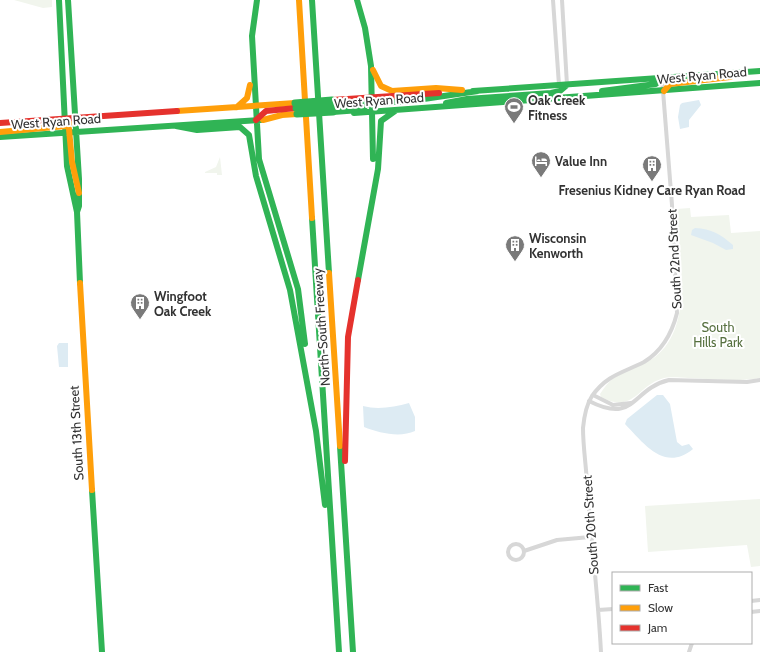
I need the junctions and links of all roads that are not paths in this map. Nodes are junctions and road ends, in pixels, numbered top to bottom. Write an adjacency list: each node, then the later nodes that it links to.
1 (59, 0): 31 (main road, South 13th Street)
2 (68, 0): 27 (main road, South 13th Street)
3 (257, 0): 9 (main road)
4 (299, 0): 43 (main road, North-South Freeway)
5 (312, 0): 40 (main road, North-South Freeway)
6 (357, 0): 10 (main road)
7 (553, 0): 18 (street)
8 (562, 0): 15 (street)
9 (252, 36): 21 (main road); 22 (main road)
10 (371, 66): 17 (main road); 20 (main road)
11 (752, 71): 12 (main road, West Ryan Road); 13 (main road, West Ryan Road); 16 (main road)
12 (760, 71)
13 (662, 78): 15 (main road, West Ryan Road); 16 (street, South 22nd Street); 19 (main road)
14 (760, 81): 16 (main road, West Ryan Road)
15 (567, 85): 18 (main road)
16 (664, 90): 19 (main road, West Ryan Road); 38 (street, South 22nd Street)
17 (478, 91): 18 (main road, West Ryan Road); 20 (main road, West Ryan Road)
18 (561, 92): 19 (main road, West Ryan Road); 25 (main road, West Ryan Road)
19 (585, 96)
20 (370, 101): 23 (main road, West Ryan Road); 23 (main road); 26 (main road)
21 (255, 106): 22 (main road, West Ryan Road); 24 (main road, West Ryan Road); 28 (main road)
22 (237, 107): 27 (main road, West Ryan Road)
23 (333, 108): 24 (main road, bridge); 24 (main road, West Ryan Road, bridge); 26 (main road, West Ryan Road)
24 (296, 111): 28 (main road, West Ryan Road)
25 (395, 111): 26 (main road, West Ryan Road); 34 (main road)
26 (372, 112): 34 (main road)
27 (75, 119): 31 (main road, West Ryan Road); 31 (main road, South 13th Street)
28 (260, 120): 30 (main road, West Ryan Road); 36 (main road)
29 (0, 124): 31 (main road, West Ryan Road)
30 (176, 126): 31 (main road, West Ryan Road); 36 (main road)
31 (68, 128): 32 (main road); 33 (main road, West Ryan Road); 35 (main road, South 13th Street); 35 (main road, South 13th Street)
32 (0, 132)
33 (0, 137)
34 (375, 179): 40 (main road)
35 (77, 212): 46 (main road, South 13th Street)
36 (307, 375): 43 (main road)
37 (760, 380): 39 (street)
38 (591, 398): 39 (street); 39 (street); 41 (street, South 20th Street)
39 (634, 402)
40 (343, 494): 48 (main road, North-South Freeway)
41 (590, 537): 42 (street); 45 (street, South 20th Street)
42 (524, 551)
43 (334, 569): 47 (main road, North-South Freeway)
44 (612, 609): 45 (street)
45 (598, 610): 49 (street, South 20th Street)
46 (102, 652)
47 (339, 652)
48 (353, 652)
49 (601, 652)

